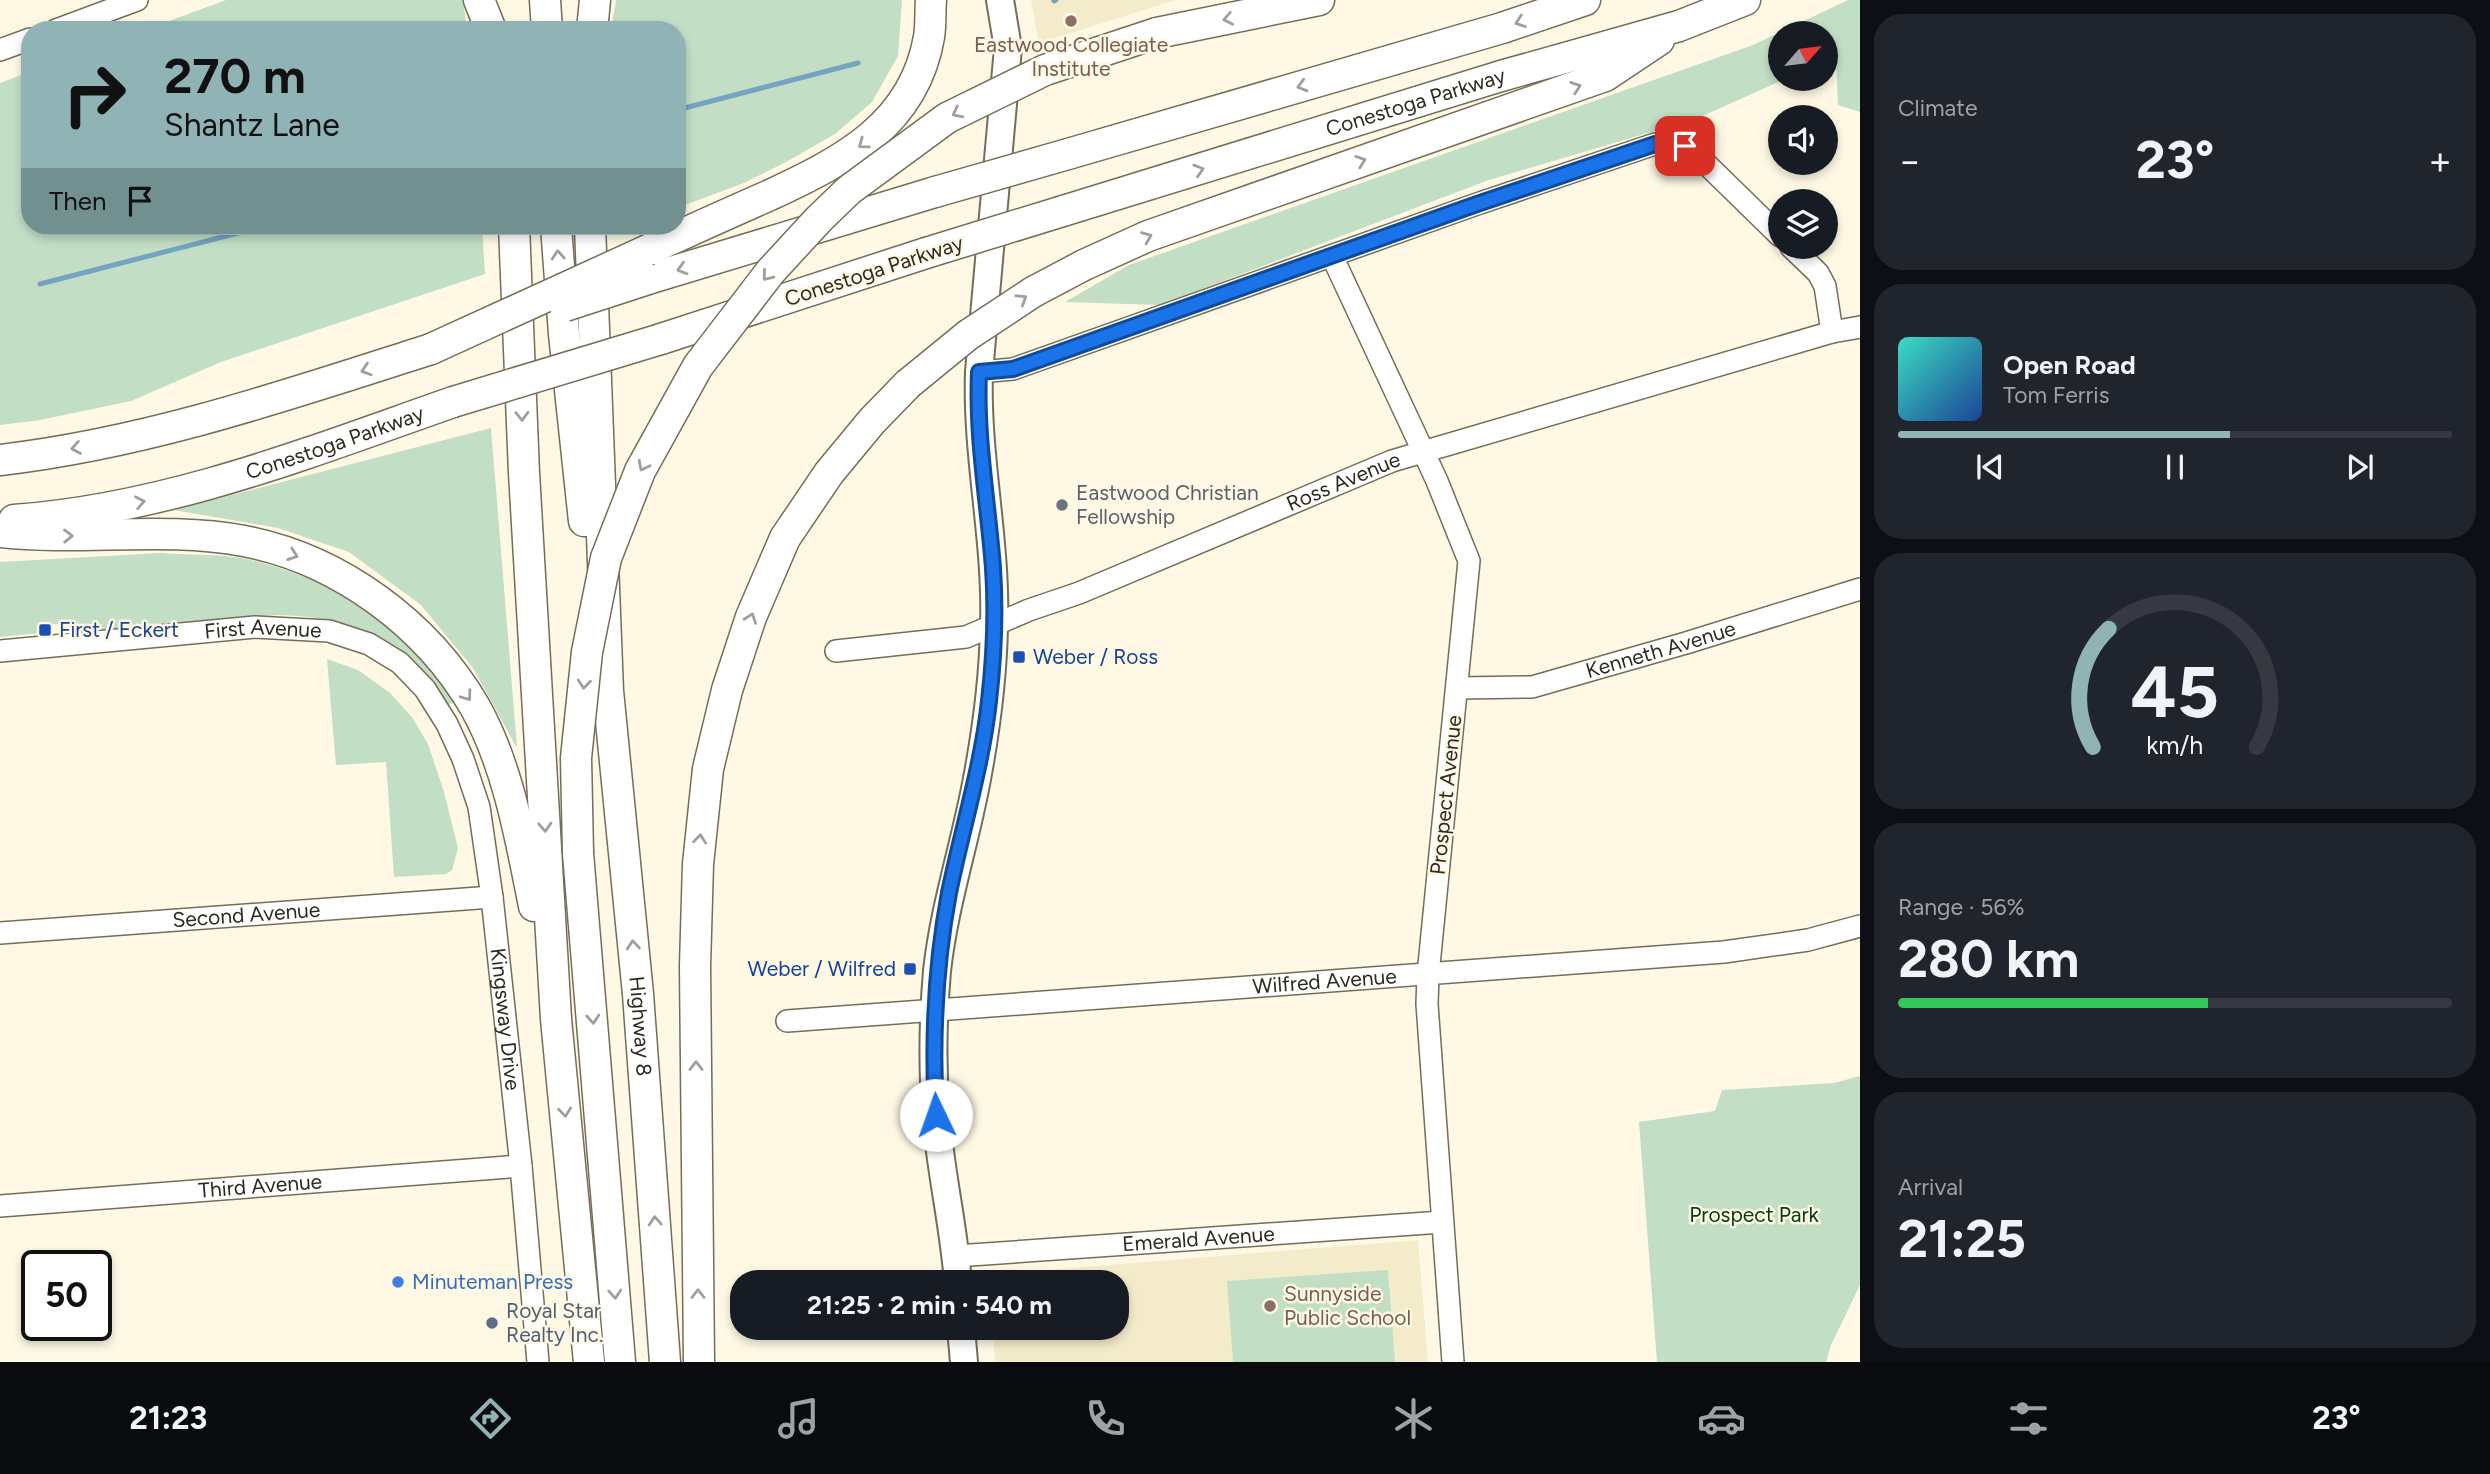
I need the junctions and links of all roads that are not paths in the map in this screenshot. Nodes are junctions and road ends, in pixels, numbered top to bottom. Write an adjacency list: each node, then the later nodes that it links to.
1 (137, 0): 11 (street)
2 (479, 0): 12 (highway)
3 (503, 0): 13 (highway)
4 (545, 0): 14 (highway)
5 (595, 0): 15 (highway)
6 (931, 0): 25 (highway, one-way to 25)
7 (1000, 0): 28 (main road)
8 (1319, 0): 55 (highway, one-way to 55, bridge)
9 (1585, 0): 25 (highway, one-way to 25, bridge)
10 (1745, 0): 16 (highway, Conestoga Parkway)
11 (80, 21)
12 (487, 21)
13 (504, 21)
14 (546, 21)
15 (593, 21)
16 (1679, 26): 31 (highway, Conestoga Parkway, one-way to 16, bridge); 57 (highway, one-way to 16, bridge)
17 (21, 42): 18 (street)
18 (0, 50)
19 (1768, 224): 23 (street)
20 (513, 235): 45 (highway, one-way to 45)
21 (557, 235): 39 (highway, one-way to 21)
22 (590, 235): 39 (highway)
23 (1332, 257): 28 (street); 29 (street, Prospect Avenue)
24 (1804, 259): 27 (street)
25 (648, 264): 30 (highway, one-way to 30, bridge)
26 (1860, 327): 27 (street, Ross Avenue)
27 (1832, 332): 29 (street, Ross Avenue)
28 (979, 372): 34 (main road)
29 (1423, 452): 34 (street, Ross Avenue); 37 (street, Prospect Avenue)
30 (0, 460)
31 (0, 522)
32 (0, 532): 45 (highway, one-way to 45)
33 (1860, 589): 37 (street, Kenneth Avenue)
34 (995, 625): 36 (street, Ross Avenue); 44 (main road)
35 (0, 650): 38 (street, First Avenue)
36 (836, 651)
37 (1458, 688): 43 (street, Prospect Avenue)
38 (425, 689): 40 (street, Kingsway Drive)
39 (608, 691): 56 (highway, Highway 8, one-way to 39)
40 (492, 897): 42 (street, Second Avenue); 47 (street, Kingsway Drive)
41 (1860, 926): 43 (street, Wilfred Avenue)
42 (0, 933)
43 (1428, 975): 44 (street, Wilfred Avenue); 49 (street, Prospect Avenue)
44 (936, 1010): 46 (street, Wilfred Avenue); 50 (main road)
45 (556, 1020): 54 (highway, one-way to 54)
46 (787, 1021)
47 (521, 1166): 48 (street, Third Avenue); 53 (street, Kingsway Drive)
48 (0, 1206)
49 (1442, 1222): 50 (street, Emerald Avenue); 59 (street, Prospect Avenue)
50 (956, 1256): 51 (main road)
51 (957, 1270)
52 (962, 1340): 58 (main road)
53 (538, 1362)
54 (589, 1362)
55 (620, 1362)
56 (665, 1362)
57 (699, 1362)
58 (964, 1362)
59 (1453, 1362)

